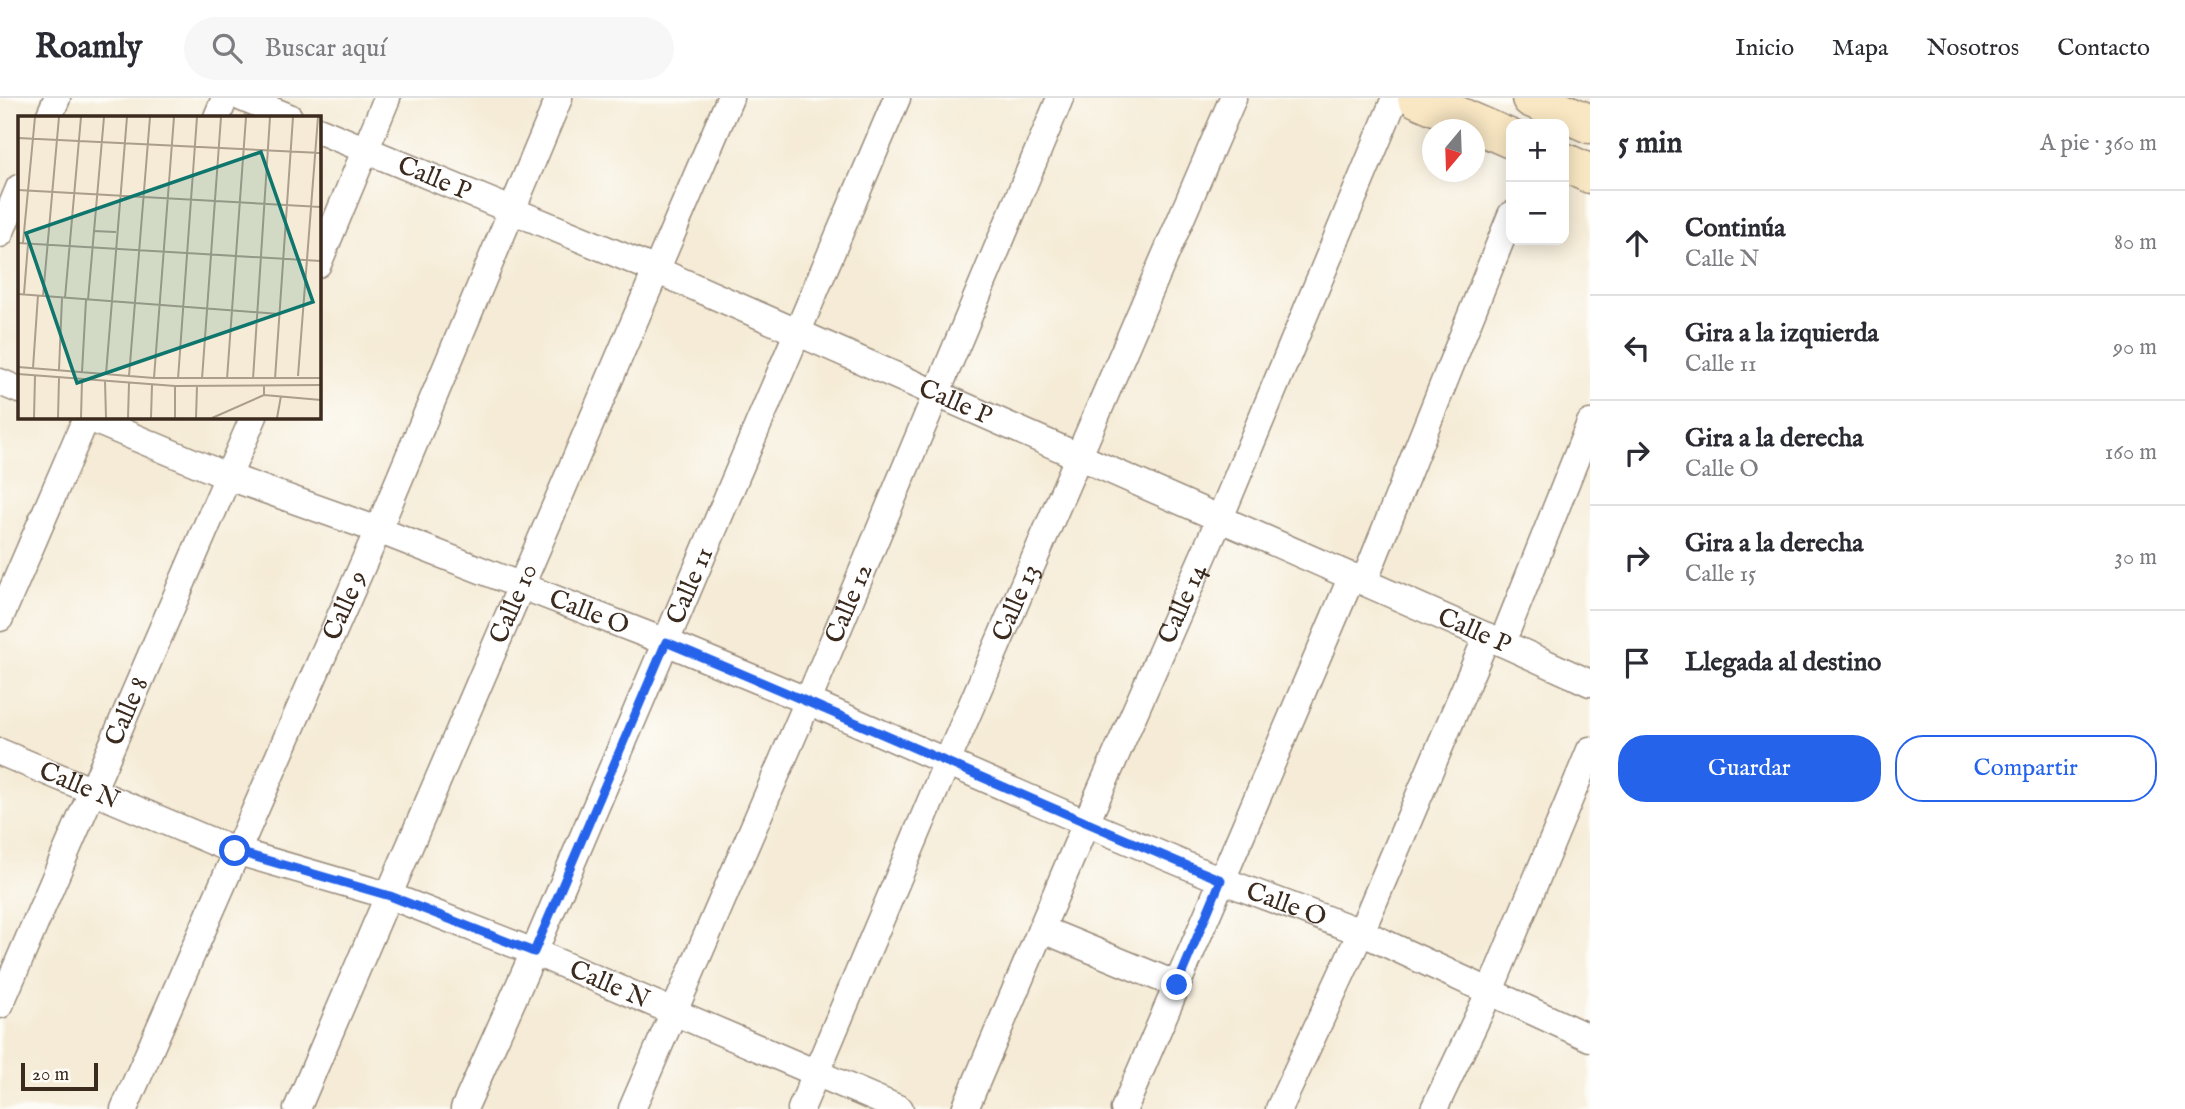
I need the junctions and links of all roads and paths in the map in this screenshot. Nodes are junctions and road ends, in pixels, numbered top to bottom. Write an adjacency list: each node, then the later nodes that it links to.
1 (57, 98): 13 (street)
2 (225, 98): 14 (street)
3 (242, 98): 15 (street)
4 (387, 98): 19 (street)
5 (559, 98): 23 (street, Calle 9)
6 (730, 98): 27 (street, Calle 10)
7 (897, 98): 28 (street, Calle 11)
8 (1060, 98): 31 (street, Calle 12)
9 (1233, 98): 36 (street, Calle 13)
10 (1395, 98): 38 (street, Calle 14)
11 (1417, 98): 18 (street)
12 (1548, 102): 16 (street)
13 (49, 116)
14 (217, 116)
15 (287, 116)
16 (1590, 124)
17 (320, 131): 19 (street, Calle P)
18 (1506, 137)
19 (367, 149): 23 (street, Calle P); 26 (street)
20 (1569, 164): 21 (street)
21 (1590, 174)
22 (18, 190): 25 (street)
23 (512, 211): 27 (street, Calle P); 39 (street, Calle 9)
24 (1506, 227): 40 (street)
25 (0, 234)
26 (320, 259)
27 (656, 270): 28 (street, Calle P); 41 (street, Calle 10)
28 (796, 332): 31 (street, Calle P); 44 (street, Calle 11)
29 (0, 382): 30 (street)
30 (18, 390)
31 (936, 393): 36 (street, Calle P); 46 (street, Calle 12)
32 (86, 418): 42 (street)
33 (88, 418): 37 (street, Calle O)
34 (253, 418): 37 (street, Calle 8)
35 (1590, 423): 43 (street)
36 (1080, 456): 38 (street, Calle P); 49 (street, Calle 13)
37 (229, 477): 39 (street, Calle O); 50 (street, Calle 8)
38 (1220, 518): 40 (street, Calle P); 51 (street, Calle 14)
39 (378, 530): 41 (street, Calle O); 52 (street, Calle 9)
40 (1358, 579): 43 (street, Calle P); 53 (street)
41 (520, 586): 44 (street, Calle O); 54 (street, Calle 10)
42 (0, 618)
43 (1494, 639): 45 (street, Calle P); 56 (street)
44 (666, 642): 46 (street, Calle O); 57 (street, Calle 11)
45 (1590, 683)
46 (808, 701): 49 (street, Calle O); 61 (street, Calle 12)
47 (1590, 750): 59 (street)
48 (0, 752): 50 (street, Calle N)
49 (947, 762): 51 (street, Calle O); 63 (street, Calle 13)
50 (92, 791): 52 (street, Calle N); 60 (street, Calle 8)
51 (1086, 823): 53 (street, Calle O); 55 (street, Calle 14)
52 (235, 851): 54 (street, Calle N); 64 (street, Calle 9)
53 (1221, 880): 56 (street, Calle O); 58 (street)
54 (390, 896): 57 (street, Calle N); 65 (street, Calle 10)
55 (1041, 929): 58 (street); 70 (street, Calle 14)
56 (1361, 932): 59 (street, Calle O); 72 (street)
57 (534, 952): 61 (street, Calle N); 66 (street, Calle 11)
58 (1177, 985): 71 (street)
59 (1490, 991): 62 (street, Calle O); 73 (street)
60 (0, 1005)
61 (674, 1012): 63 (street, Calle N); 67 (street, Calle 12)
62 (1590, 1038)
63 (817, 1074): 68 (street, Calle 13); 69 (street, Calle N)
64 (124, 1109)
65 (297, 1109)
66 (464, 1109)
67 (632, 1109)
68 (801, 1109)
69 (900, 1109)
70 (965, 1109)
71 (1124, 1109)
72 (1279, 1109)
73 (1434, 1109)

